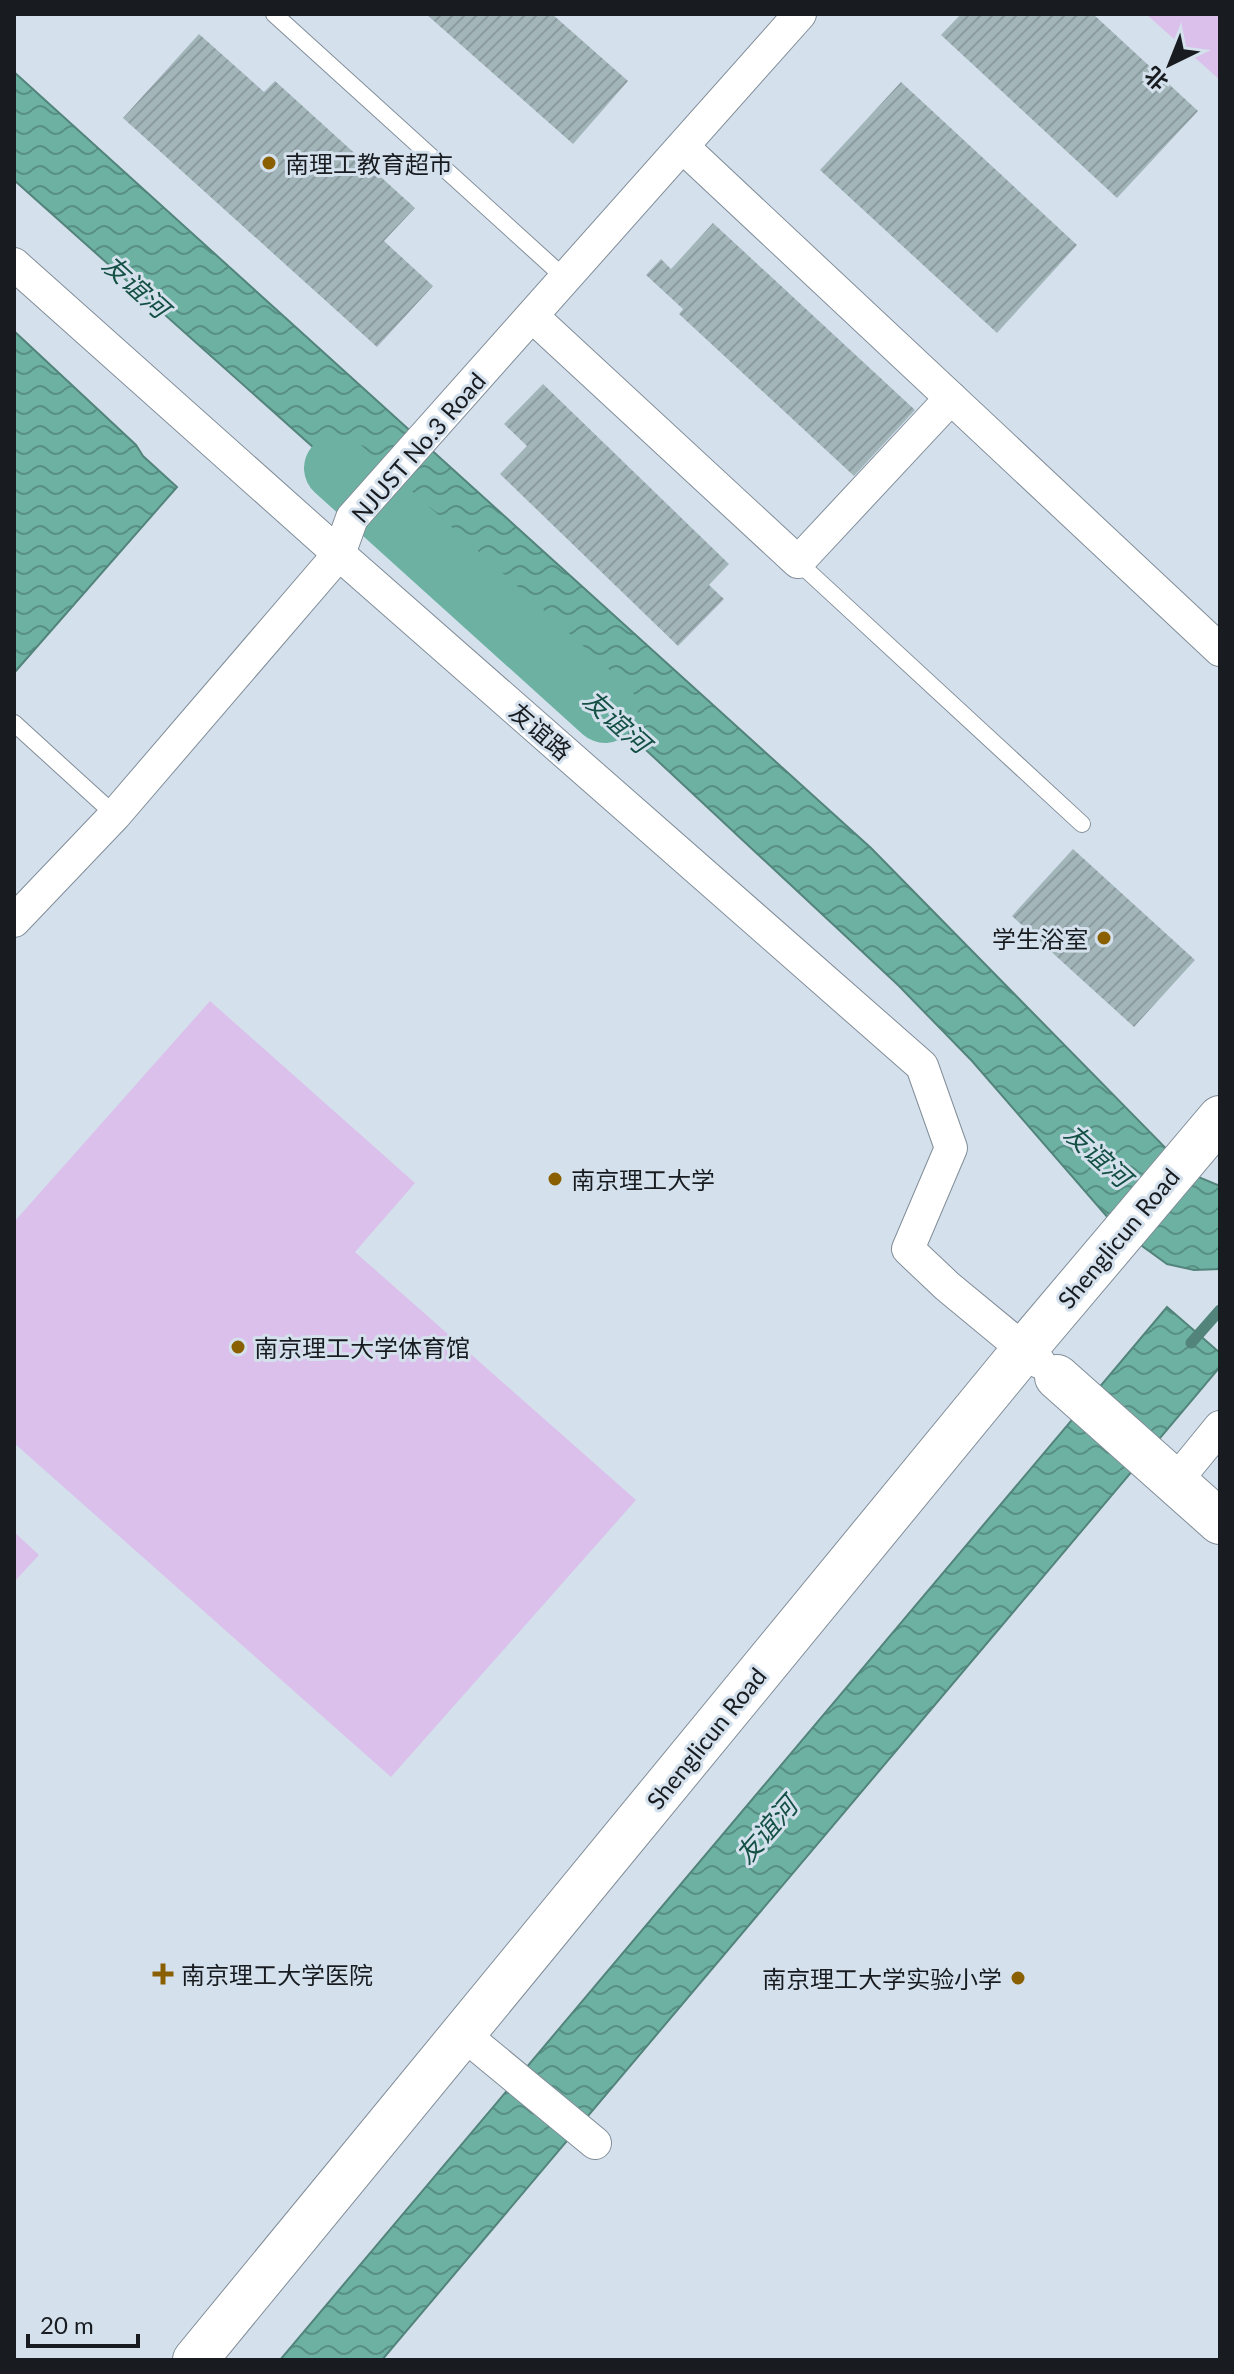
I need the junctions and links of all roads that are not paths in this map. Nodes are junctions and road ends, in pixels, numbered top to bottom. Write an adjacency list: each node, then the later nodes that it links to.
1 (274, 14): 5 (lane)
2 (800, 14): 3 (street, NJUST No.3 Road)
3 (683, 147): 5 (street, NJUST No.3 Road); 7 (street)
4 (14, 264): 8 (street, 友谊路)
5 (566, 279): 6 (street, NJUST No.3 Road)
6 (532, 316): 8 (street, NJUST No.3 Road); 9 (street)
7 (951, 398): 9 (street); 10 (street)
8 (339, 554): 12 (street, NJUST No.3 Road); 16 (street, 友谊路)
9 (798, 562): 13 (lane)
10 (1220, 650)
11 (14, 723): 12 (lane)
12 (115, 815): 14 (street, NJUST No.3 Road)
13 (1082, 824)
14 (14, 921)
15 (1220, 1118): 16 (street, Shenglicun Road)
16 (1040, 1363): 18 (street); 20 (street, Shenglicun Road)
17 (1220, 1427): 18 (street)
18 (1175, 1482): 19 (street)
19 (1220, 1522)
20 (463, 2034): 21 (street); 22 (street, Shenglicun Road)
21 (595, 2143)
22 (195, 2360)

